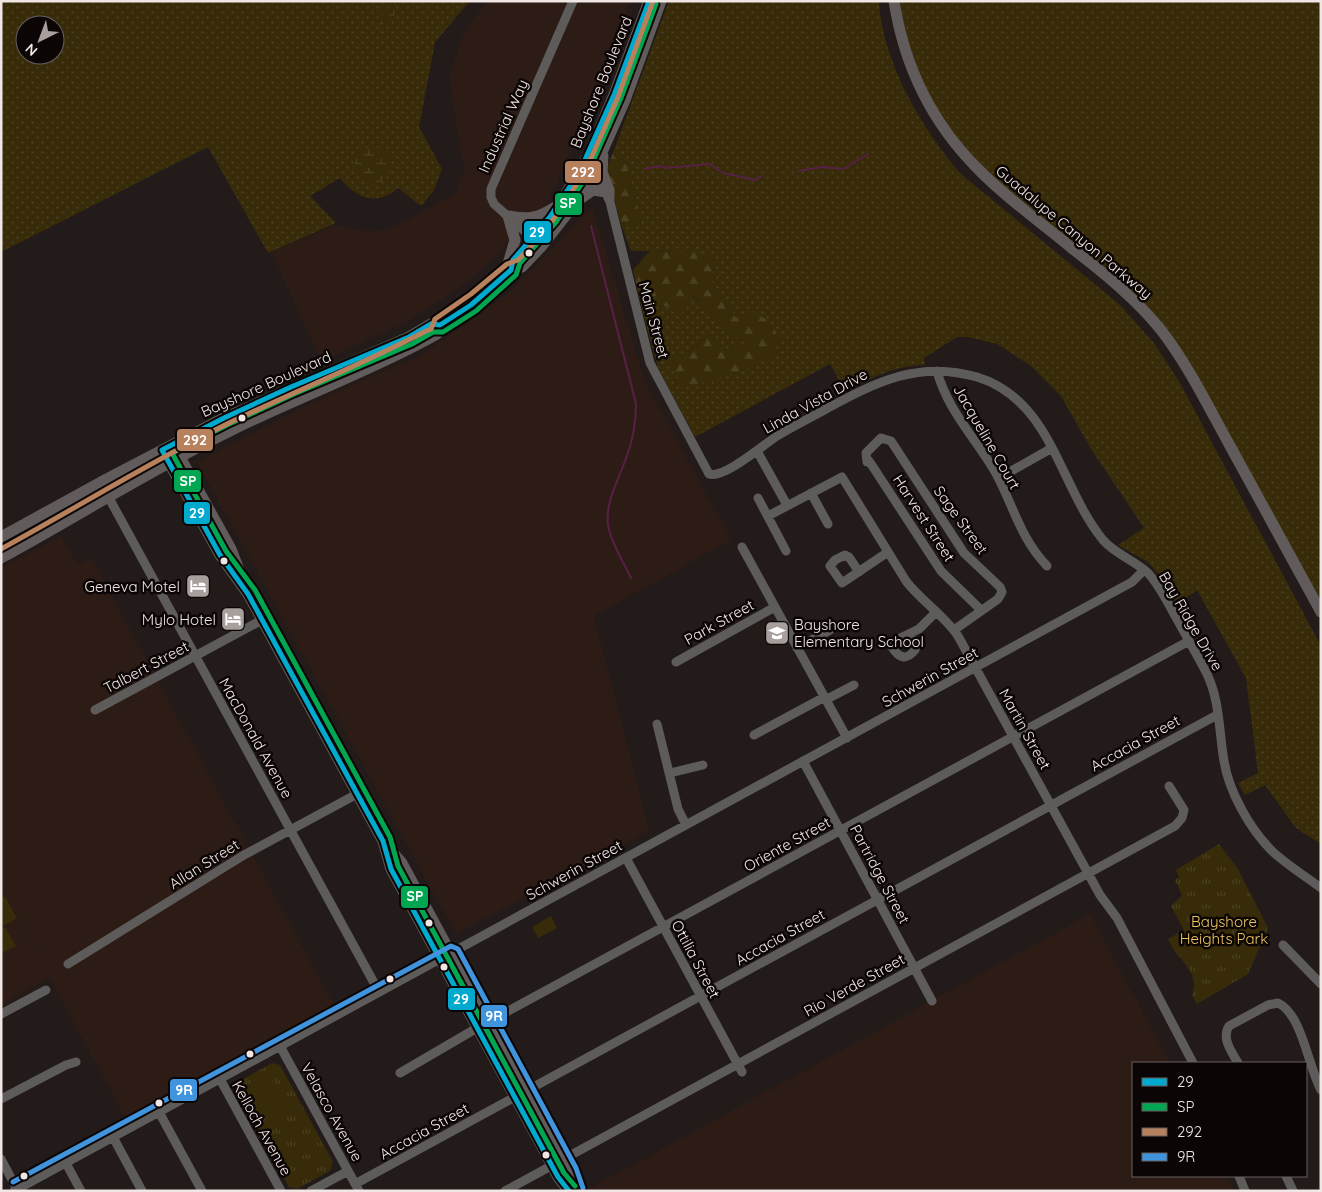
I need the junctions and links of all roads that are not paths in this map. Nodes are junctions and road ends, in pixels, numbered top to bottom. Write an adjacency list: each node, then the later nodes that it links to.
1 (573, 1): 9 (street, Industrial Way)
2 (650, 1): 6 (main road, Bayshore Boulevard)
3 (661, 1): 5 (main road, Bayshore Boulevard)
4 (894, 1): 41 (main road, Guadalupe Canyon Parkway)
5 (603, 148): 6 (main road, Bayshore Boulevard); 7 (main road)
6 (584, 175): 7 (street); 8 (main road, Bayshore Boulevard)
7 (607, 195): 8 (main road); 21 (street, Main Street)
8 (565, 207): 9 (main road); 10 (main road, Bayshore Boulevard)
9 (508, 216): 10 (street, Industrial Way); 11 (main road)
10 (537, 243): 11 (main road, Bayshore Boulevard)
11 (508, 273): 12 (main road, Bayshore Boulevard)
12 (440, 325): 14 (main road, Bayshore Boulevard); 18 (main road, Bayshore Boulevard)
13 (937, 372): 15 (street, Linda Vista Drive); 17 (street, Linda Vista Drive); 22 (street, Jacqueline Court)
14 (173, 444): 16 (main road, Bayshore Boulevard); 18 (main road)
15 (1052, 448): 22 (street); 35 (street, Linda Vista Drive)
16 (162, 450): 20 (main road); 29 (main road, Bayshore Boulevard)
17 (757, 451): 21 (street, Linda Vista Drive); 26 (street)
18 (180, 457): 20 (main road, Bayshore Boulevard); 37 (main road)
19 (867, 462): 39 (street, Harvest Street); 39 (street, Sage Street)
20 (169, 463): 24 (main road, Bayshore Boulevard); 37 (main road)
21 (711, 475)
22 (998, 478): 34 (street, Jacqueline Court)
23 (811, 493): 26 (street, Martin Street); 28 (street); 32 (street, Martin Street)
24 (108, 498): 33 (main road, Bayshore Boulevard); 48 (street, MacDonald Avenue)
25 (758, 498): 27 (street)
26 (787, 505): 27 (street, Martin Street)
27 (768, 516): 31 (street)
28 (828, 524)
29 (1, 537)
30 (742, 547): 38 (street)
31 (786, 551)
32 (888, 552): 36 (street); 40 (street, Martin Street)
33 (1, 558)
34 (1047, 566)
35 (1144, 570): 46 (street, Bay Ridge Drive); 50 (street, Schwerin Street)
36 (859, 572)
37 (248, 594): 42 (main road)
38 (775, 608): 47 (street); 49 (street, Park Street)
39 (981, 610): 44 (street, Sage Street)
40 (936, 612): 44 (street, Martin Street); 45 (street)
41 (1321, 612)
42 (262, 620): 48 (street, Talbert Street); 63 (main road)
43 (830, 630): 47 (street)
44 (954, 630): 50 (street, Martin Street)
45 (910, 634)
46 (1189, 641): 54 (street, Bay Ridge Drive); 57 (street, Oriente Street)
47 (796, 648): 52 (street)
48 (195, 656): 53 (street, Talbert Street); 66 (street, MacDonald Avenue)
49 (676, 662)
50 (975, 668): 57 (street, Martin Street); 58 (street, Schwerin Street)
51 (854, 684): 52 (street)
52 (825, 698): 56 (street); 58 (street)
53 (95, 710)
54 (1218, 714): 64 (street, Accacia Street); 71 (street, Bay Ridge Drive)
55 (657, 724): 61 (street)
56 (754, 735)
57 (1013, 736): 64 (street, Martin Street); 67 (street, Oriente Street)
58 (847, 738): 59 (street, Schwerin Street)
59 (803, 762): 65 (street, Schwerin Street); 67 (street, Partridge Street)
60 (703, 765): 61 (street)
61 (670, 773): 65 (street)
62 (1169, 786): 70 (street, Rio Verde Street)
63 (357, 794): 66 (street, Allan Street); 68 (main road)
64 (1051, 805): 70 (street, Martin Street); 72 (street, Accacia Street)
65 (686, 825): 69 (street, Schwerin Street)
66 (290, 830): 77 (street, Allan Street); 81 (street, MacDonald Avenue)
67 (840, 831): 72 (street, Partridge Street); 73 (street, Oriente Street)
68 (383, 841): 75 (main road); 76 (main road)
69 (626, 858): 73 (street, Ottilia Street); 75 (street, Schwerin Street)
70 (1088, 873): 78 (street, Rio Verde Street); 89 (street, Martin Street)
71 (1321, 888)
72 (877, 899): 78 (street, Partridge Street); 82 (street, Accacia Street)
73 (663, 927): 82 (street, Ottilia Street); 85 (street, Oriente Street)
74 (1284, 945): 79 (street)
75 (451, 953): 76 (street, Schwerin Street); 85 (main road)
76 (440, 959): 81 (street, Schwerin Street); 86 (main road)
77 (68, 964)
78 (914, 967): 83 (street, Partridge Street); 91 (street, Rio Verde Street)
79 (1321, 984)
80 (46, 990): 84 (street)
81 (379, 992): 87 (street, Schwerin Street)
82 (700, 996): 91 (street, Ottilia Street); 95 (street, Accacia Street)
83 (932, 1001)
84 (1, 1014)
85 (488, 1022): 86 (street, Oriente Street); 95 (main road)
86 (477, 1028): 92 (street, Oriente Street); 96 (main road)
87 (280, 1046): 93 (street, Schwerin Street); 104 (street, Velasco Avenue)
88 (76, 1062): 97 (street)
89 (1192, 1062)
90 (1237, 1062): 94 (street)
91 (740, 1068): 101 (street, Rio Verde Street)
92 (400, 1073)
93 (220, 1079): 98 (street, Schwerin Street); 112 (street, Kelloch Avenue)
94 (1321, 1090)
95 (526, 1091): 96 (street, Accacia Street); 101 (main road)
96 (514, 1096): 103 (main road); 107 (street, Accacia Street)
97 (1, 1099)
98 (159, 1112): 99 (street, Schwerin Street); 109 (street)
99 (113, 1137): 102 (street, Schwerin Street); 111 (street)
100 (1, 1159): 108 (street)
101 (563, 1159): 103 (street, Rio Verde Street); 116 (main road)
102 (66, 1163): 108 (street, Schwerin Street); 110 (street)
103 (552, 1165): 114 (street, Rio Verde Street); 115 (main road)
104 (348, 1171): 107 (street, Velasco Avenue); 113 (street)
105 (1239, 1177): 117 (street)
106 (1286, 1177): 118 (street)
107 (357, 1187)
108 (17, 1190)
109 (199, 1190)
110 (81, 1191)
111 (142, 1191)
112 (280, 1191)
113 (311, 1191)
114 (505, 1191)
115 (569, 1191)
116 (576, 1191)
117 (1245, 1191)
118 (1292, 1191)

